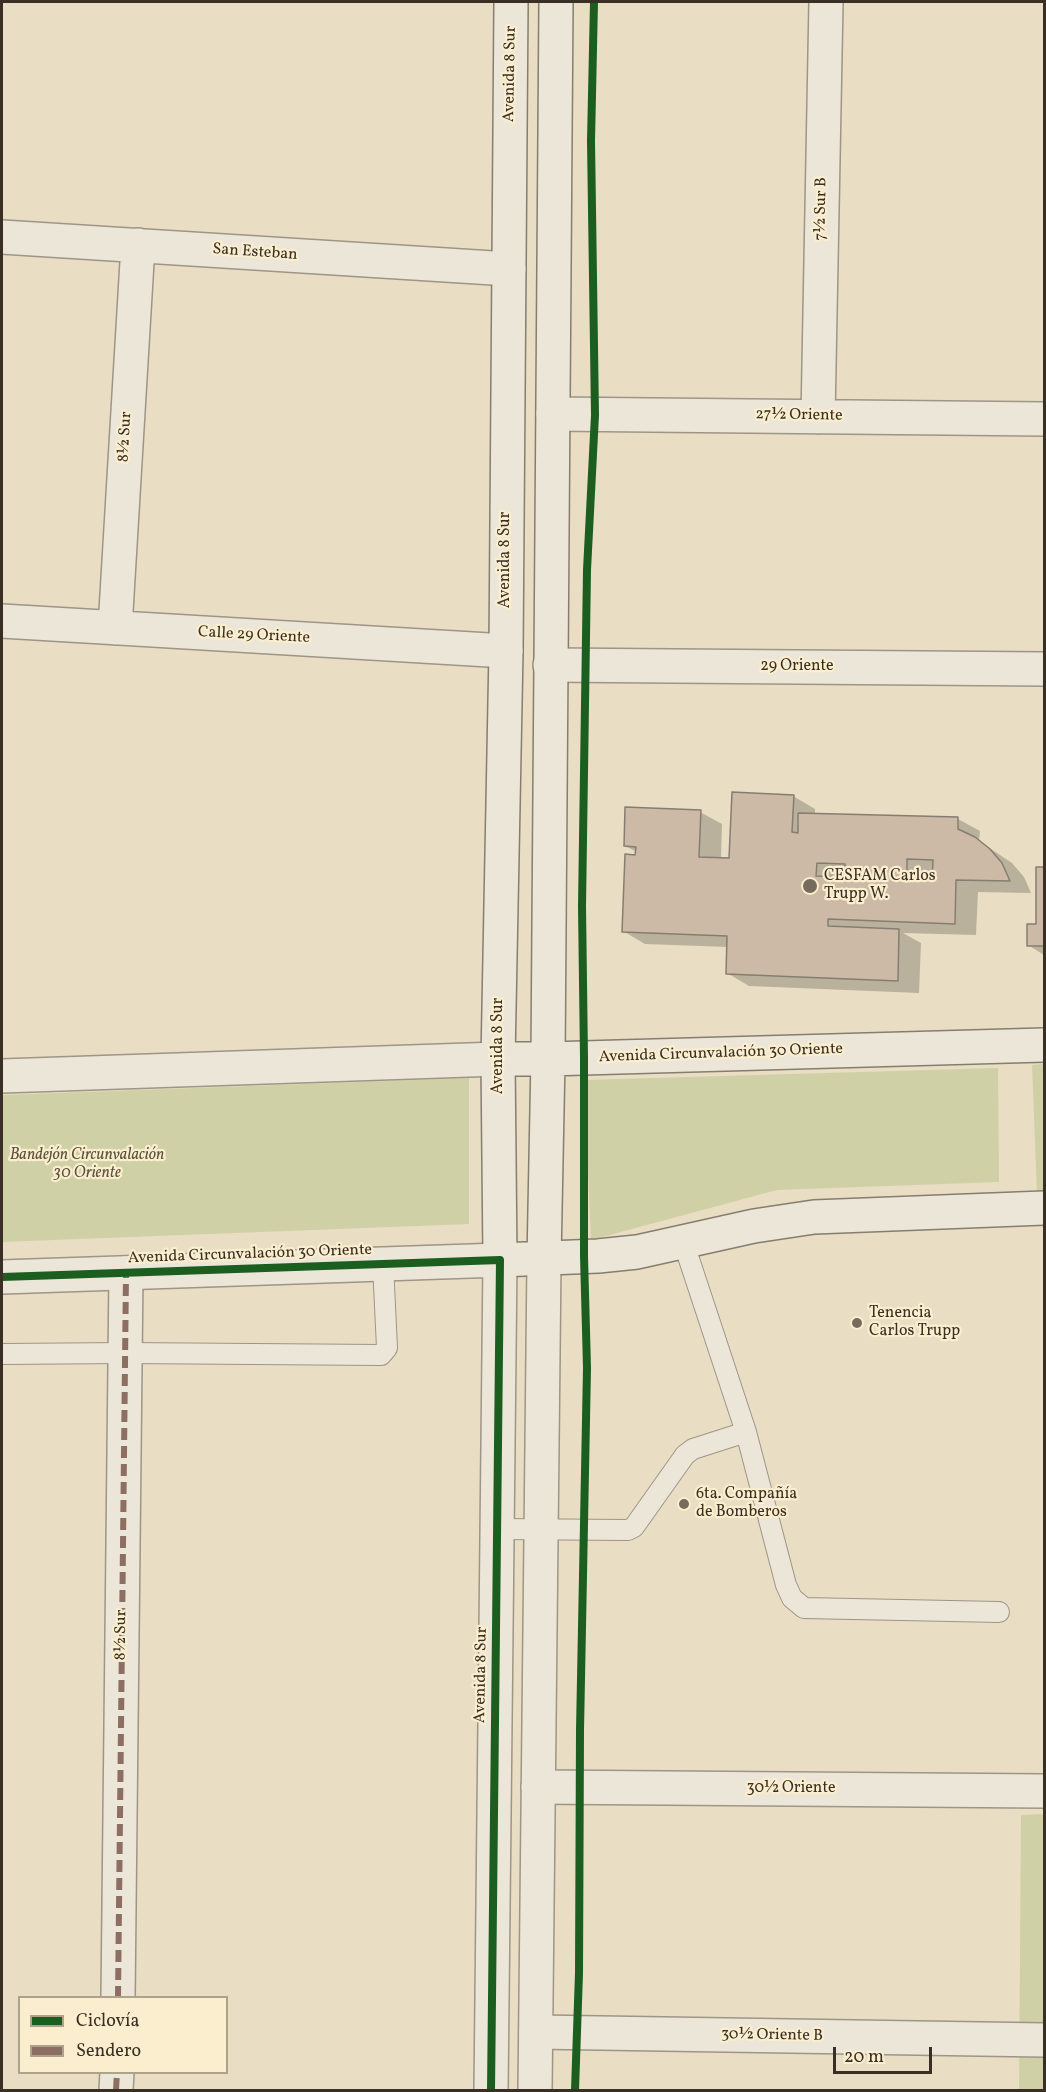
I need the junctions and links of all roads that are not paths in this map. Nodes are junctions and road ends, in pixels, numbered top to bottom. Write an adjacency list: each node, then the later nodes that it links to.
1 (511, 2): 6 (street, Avenida 8 Sur)
2 (556, 2): 7 (street)
3 (826, 2): 8 (street, 7½ Sur B)
4 (2, 237): 5 (street, San Esteban)
5 (138, 245): 6 (street, San Esteban); 11 (street, 8½ Sur)
6 (509, 269): 12 (street, Avenida 8 Sur)
7 (553, 414): 8 (street, 27½ Oriente); 13 (street)
8 (818, 417): 9 (street, 27½ Oriente)
9 (1044, 419)
10 (2, 621): 11 (street, Calle 29 Oriente)
11 (115, 628): 12 (street, Calle 29 Oriente)
12 (506, 651): 16 (street, Avenida 8 Sur)
13 (550, 665): 14 (street, 29 Oriente); 17 (street)
14 (1044, 669)
15 (1044, 1045): 17 (street, Avenida Circunvalación 30 Oriente)
16 (498, 1059): 17 (street, Avenida Circunvalación 30 Oriente); 18 (street, Avenida Circunvalación 30 Oriente); 21 (street, Avenida 8 Sur)
17 (548, 1059): 22 (street)
18 (2, 1076)
19 (1044, 1208): 20 (street, Avenida Circunvalación 30 Oriente)
20 (682, 1241): 22 (street, Avenida Circunvalación 30 Oriente); 28 (lane)
21 (500, 1260): 22 (street, Avenida Circunvalación 30 Oriente); 23 (street, Avenida Circunvalación 30 Oriente); 29 (street, Avenida 8 Sur)
22 (544, 1260): 30 (street)
23 (383, 1264): 24 (street, Avenida Circunvalación 30 Oriente); 26 (lane)
24 (126, 1273): 25 (street, Avenida Circunvalación 30 Oriente); 26 (street, 8½ Sur)
25 (2, 1277)
26 (125, 1353): 27 (lane); 34 (street, 8½ Sur)
27 (2, 1354)
28 (746, 1432): 30 (lane); 31 (lane)
29 (497, 1529): 30 (lane); 39 (street, Avenida 8 Sur)
30 (541, 1529): 32 (street)
31 (999, 1612)
32 (538, 1787): 33 (street, 30½ Oriente); 35 (street)
33 (1044, 1791)
34 (118, 1996)
35 (536, 2032): 36 (street, 30½ Oriente B); 40 (street)
36 (1044, 2040)
37 (117, 2074): 38 (street)
38 (117, 2091)
39 (491, 2091)
40 (535, 2091)

